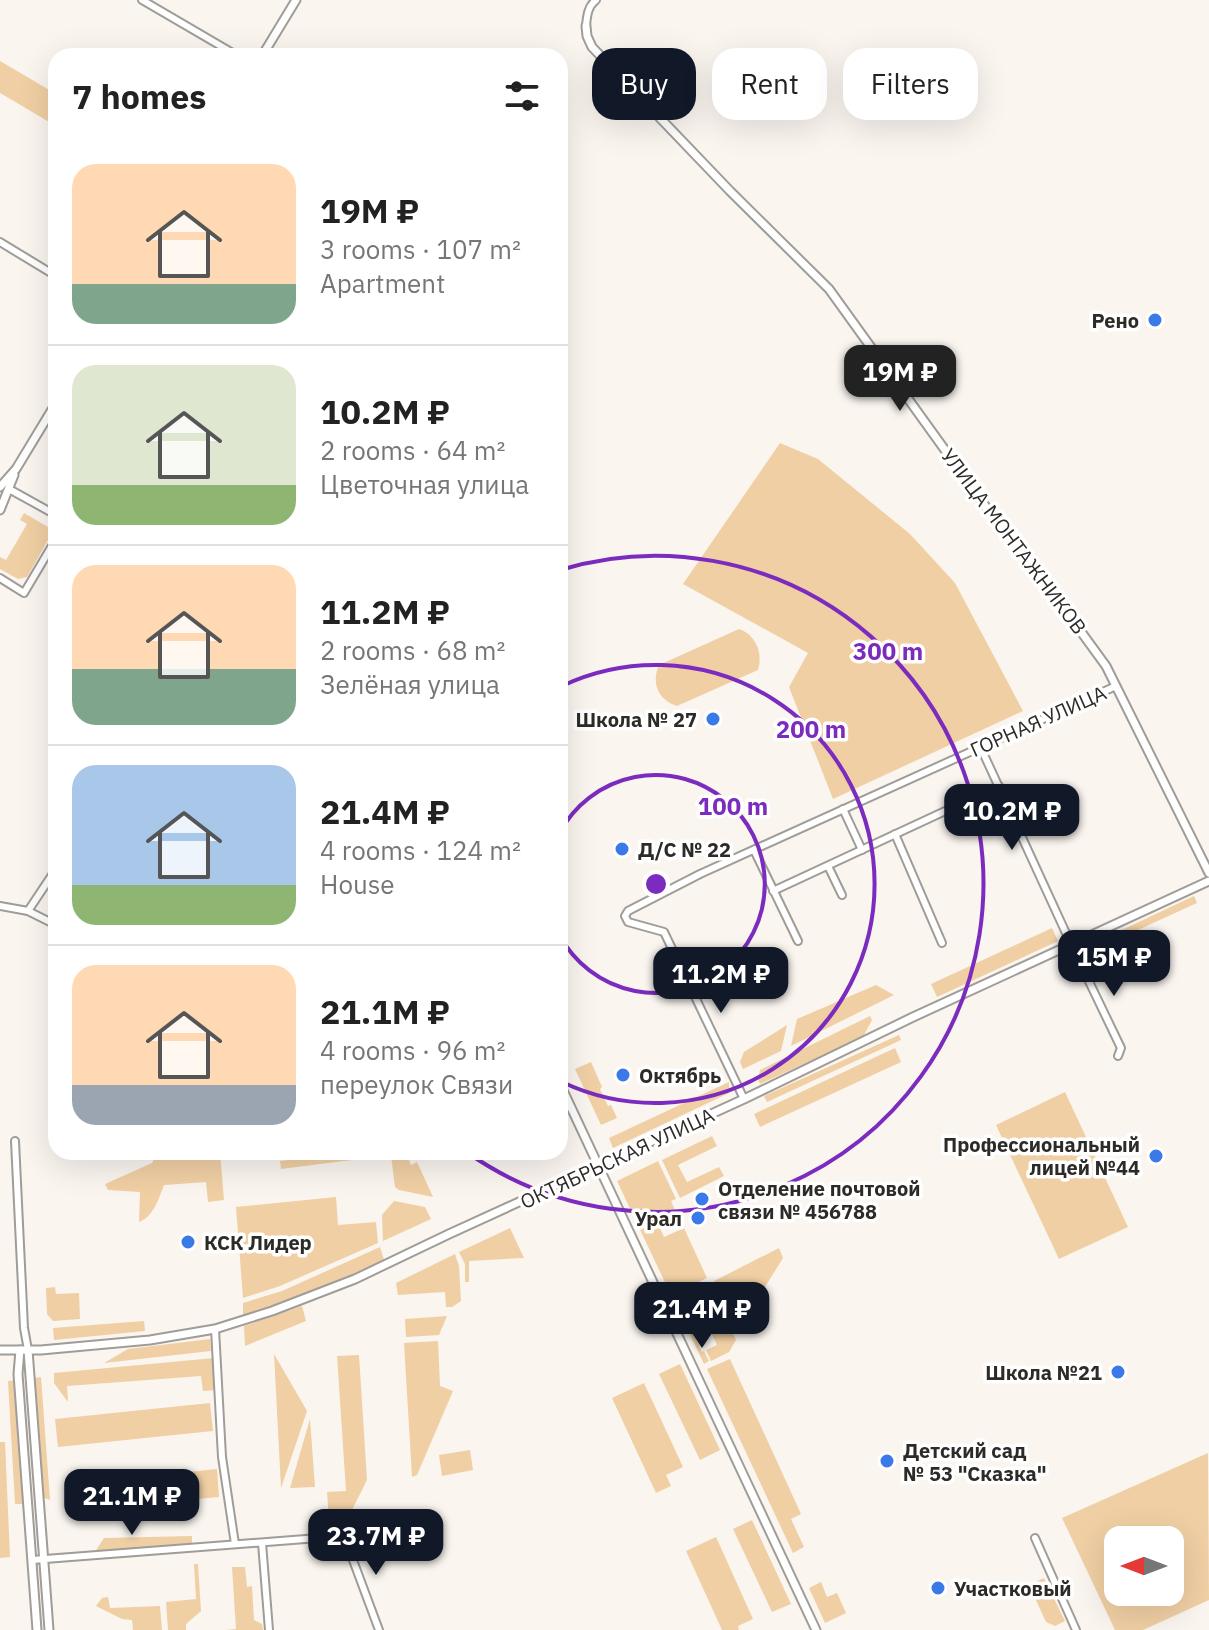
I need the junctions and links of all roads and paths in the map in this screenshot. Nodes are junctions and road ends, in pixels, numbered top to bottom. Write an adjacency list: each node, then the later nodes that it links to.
1 (142, 0): 5 (street)
2 (296, 0): 6 (street)
3 (596, 0): 4 (street)
4 (586, 26): 15 (street, УЛИЦА МОНТАЖНИКОВ)
5 (224, 48)
6 (267, 48)
7 (0, 242): 8 (street)
8 (48, 271)
9 (48, 416): 10 (street)
10 (3, 486): 11 (street); 12 (street)
11 (0, 510)
12 (48, 511)
13 (48, 552): 14 (street)
14 (0, 578)
15 (1116, 686): 16 (street, ГОРНАЯ УЛИЦА); 23 (street, УЛИЦА МОНТАЖНИКОВ)
16 (980, 746): 17 (street); 18 (street, ГОРНАЯ УЛИЦА)
17 (999, 786): 19 (street); 33 (street)
18 (843, 809): 20 (street, ГОРНАЯ УЛИЦА); 21 (street)
19 (895, 834): 21 (street); 32 (street)
20 (754, 850): 26 (street); 35 (street, ГОРНАЯ УЛИЦА)
21 (862, 850): 22 (street)
22 (828, 866): 26 (street); 27 (street)
23 (1209, 873)
24 (48, 881): 29 (street)
25 (1209, 881): 33 (street, ОКТЯБРЬСКАЯ УЛИЦА)
26 (773, 891): 31 (street)
27 (842, 895)
28 (0, 906): 29 (street)
29 (28, 911): 30 (street)
30 (48, 921)
31 (798, 941)
32 (942, 943)
33 (1071, 944): 34 (street); 35 (street, ОКТЯБРЬСКАЯ УЛИЦА)
34 (1118, 1056)
35 (744, 1099): 38 (street, ОКТЯБРЬСКАЯ УЛИЦА)
36 (568, 1101): 38 (street)
37 (15, 1141): 41 (street)
38 (598, 1166): 39 (street, ОКТЯБРЬСКАЯ УЛИЦА); 51 (street)
39 (215, 1329): 41 (street, ОКТЯБРЬСКАЯ УЛИЦА); 44 (street)
40 (0, 1350): 41 (street, ОКТЯБРЬСКАЯ УЛИЦА)
41 (24, 1350): 45 (street); 46 (street)
42 (1035, 1538): 52 (street)
43 (262, 1543): 44 (street); 49 (street); 50 (street)
44 (235, 1544): 45 (street)
45 (44, 1559): 46 (street); 48 (street)
46 (32, 1560): 47 (street)
47 (37, 1630)
48 (49, 1630)
49 (269, 1630)
50 (379, 1630)
51 (816, 1630)
52 (1076, 1630)

